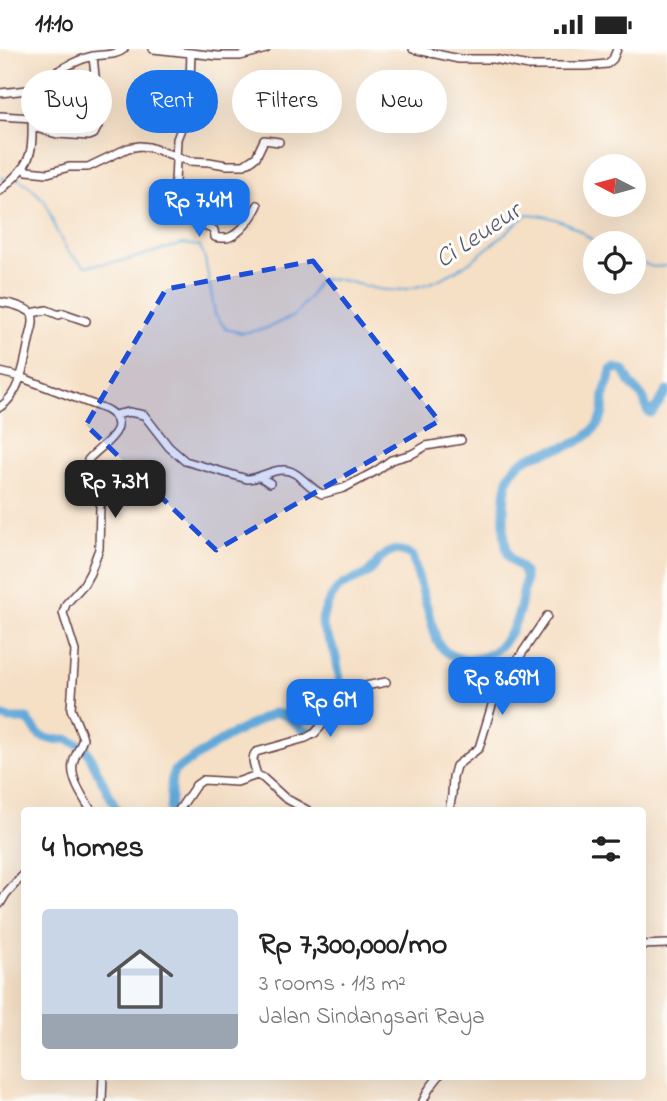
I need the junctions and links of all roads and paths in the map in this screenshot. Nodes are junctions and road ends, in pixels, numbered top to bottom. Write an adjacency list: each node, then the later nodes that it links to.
1 (124, 49): 7 (street)
2 (153, 49): 6 (street)
3 (266, 49): 6 (street)
4 (413, 49): 5 (street)
5 (617, 49)
6 (191, 53): 18 (street)
7 (93, 56): 8 (street); 9 (street)
8 (62, 70)
9 (94, 70)
10 (21, 91): 11 (street)
11 (0, 93)
12 (0, 116): 13 (street)
13 (21, 117)
14 (32, 133): 19 (street)
15 (53, 133): 16 (street)
16 (94, 133)
17 (279, 142): 18 (street)
18 (176, 157): 19 (street); 21 (street)
19 (23, 167): 20 (street)
20 (0, 191)
21 (258, 205)
22 (0, 302): 23 (street)
23 (32, 313): 24 (street); 26 (street)
24 (86, 321)
25 (0, 372): 26 (street)
26 (20, 377): 27 (street); 28 (street)
27 (0, 407)
28 (115, 415): 30 (street); 35 (street)
29 (461, 440): 30 (street)
30 (260, 477): 31 (street)
31 (270, 483)
32 (547, 616): 38 (street)
33 (386, 682): 34 (street)
34 (257, 775): 36 (street); 37 (street)
35 (90, 807)
36 (181, 807)
37 (302, 807)
38 (450, 807)
39 (21, 877): 40 (street)
40 (0, 904)
41 (667, 944): 42 (street)
42 (646, 945)
43 (103, 1080): 45 (street)
44 (436, 1080): 46 (street)
45 (102, 1101)
46 (423, 1101)

